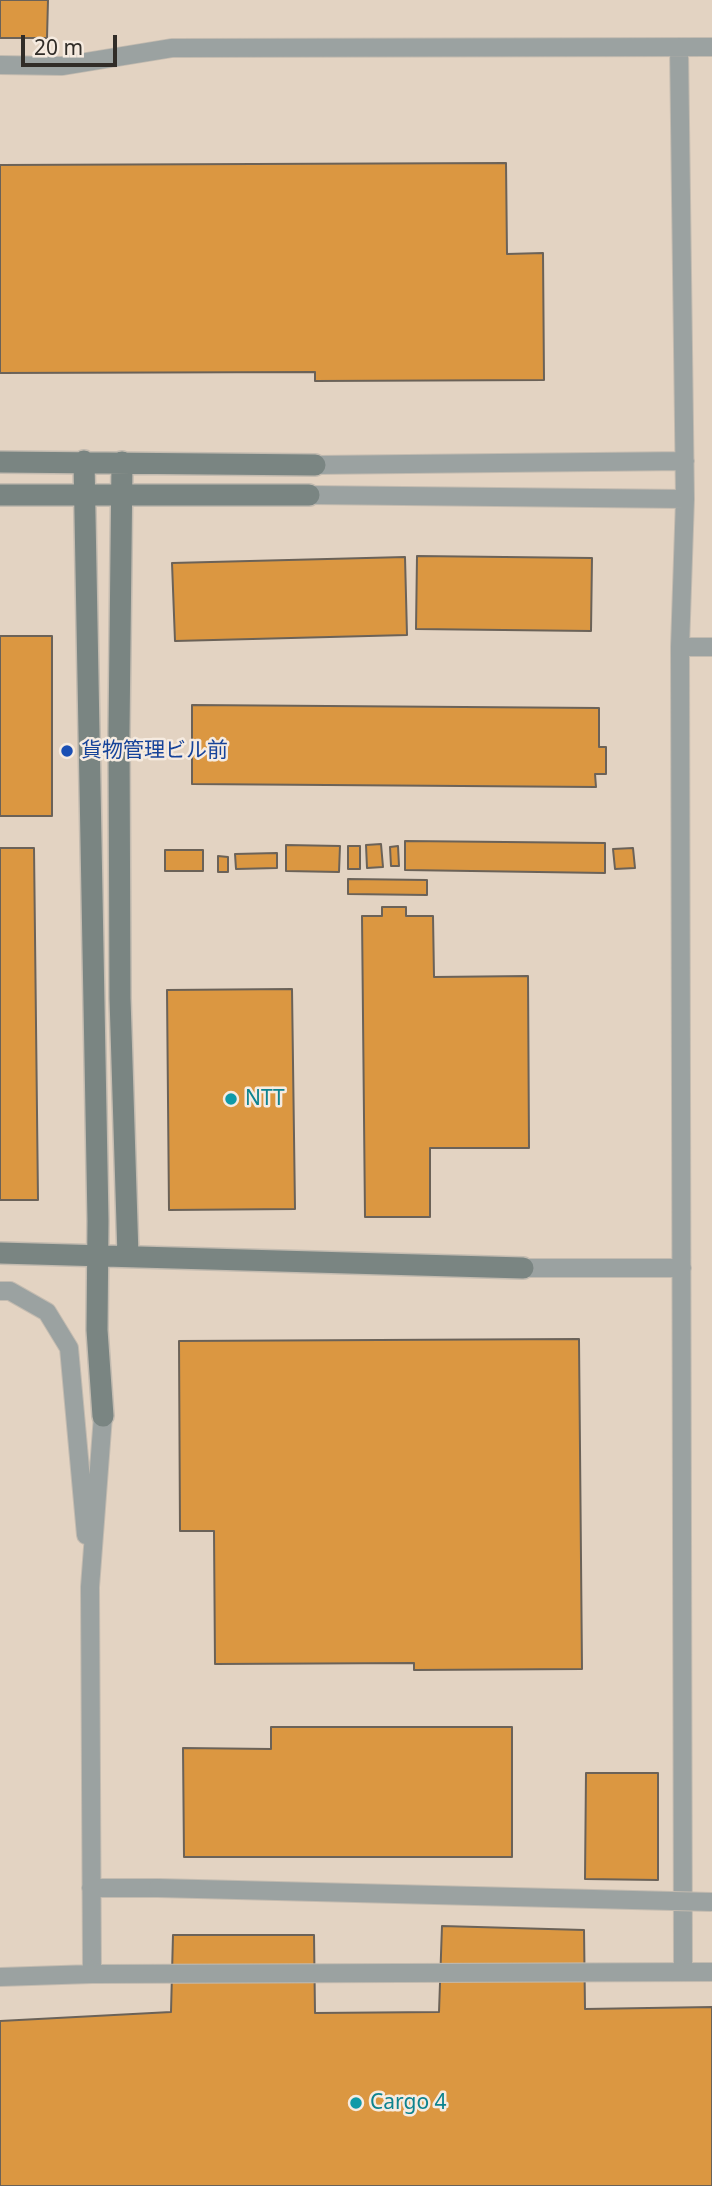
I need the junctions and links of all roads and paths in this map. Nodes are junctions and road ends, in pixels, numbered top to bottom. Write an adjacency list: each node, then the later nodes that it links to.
1 (679, 47): 2 (lane); 3 (lane); 6 (lane)
2 (712, 47)
3 (0, 65)
4 (84, 461): 5 (street); 7 (street); 9 (street)
5 (122, 461): 8 (street); 10 (street)
6 (685, 461): 8 (lane); 13 (lane)
7 (0, 462)
8 (315, 465)
9 (84, 494): 10 (street); 11 (street); 17 (street)
10 (121, 494): 12 (street); 18 (street)
11 (0, 495)
12 (309, 495): 13 (lane)
13 (685, 499): 14 (lane)
14 (680, 647): 15 (lane); 20 (lane)
15 (712, 647)
16 (0, 1253): 17 (street)
17 (98, 1255): 18 (street); 22 (street)
18 (128, 1256): 19 (street)
19 (523, 1268): 20 (lane)
20 (682, 1268): 26 (lane)
21 (0, 1291): 23 (lane)
22 (103, 1416): 23 (lane)
23 (90, 1587): 24 (lane)
24 (90, 1888): 25 (lane, bridge); 28 (lane)
25 (712, 1902)
26 (683, 1972): 27 (lane); 28 (lane)
27 (712, 1972)
28 (92, 1974): 29 (lane)
29 (0, 1977)

